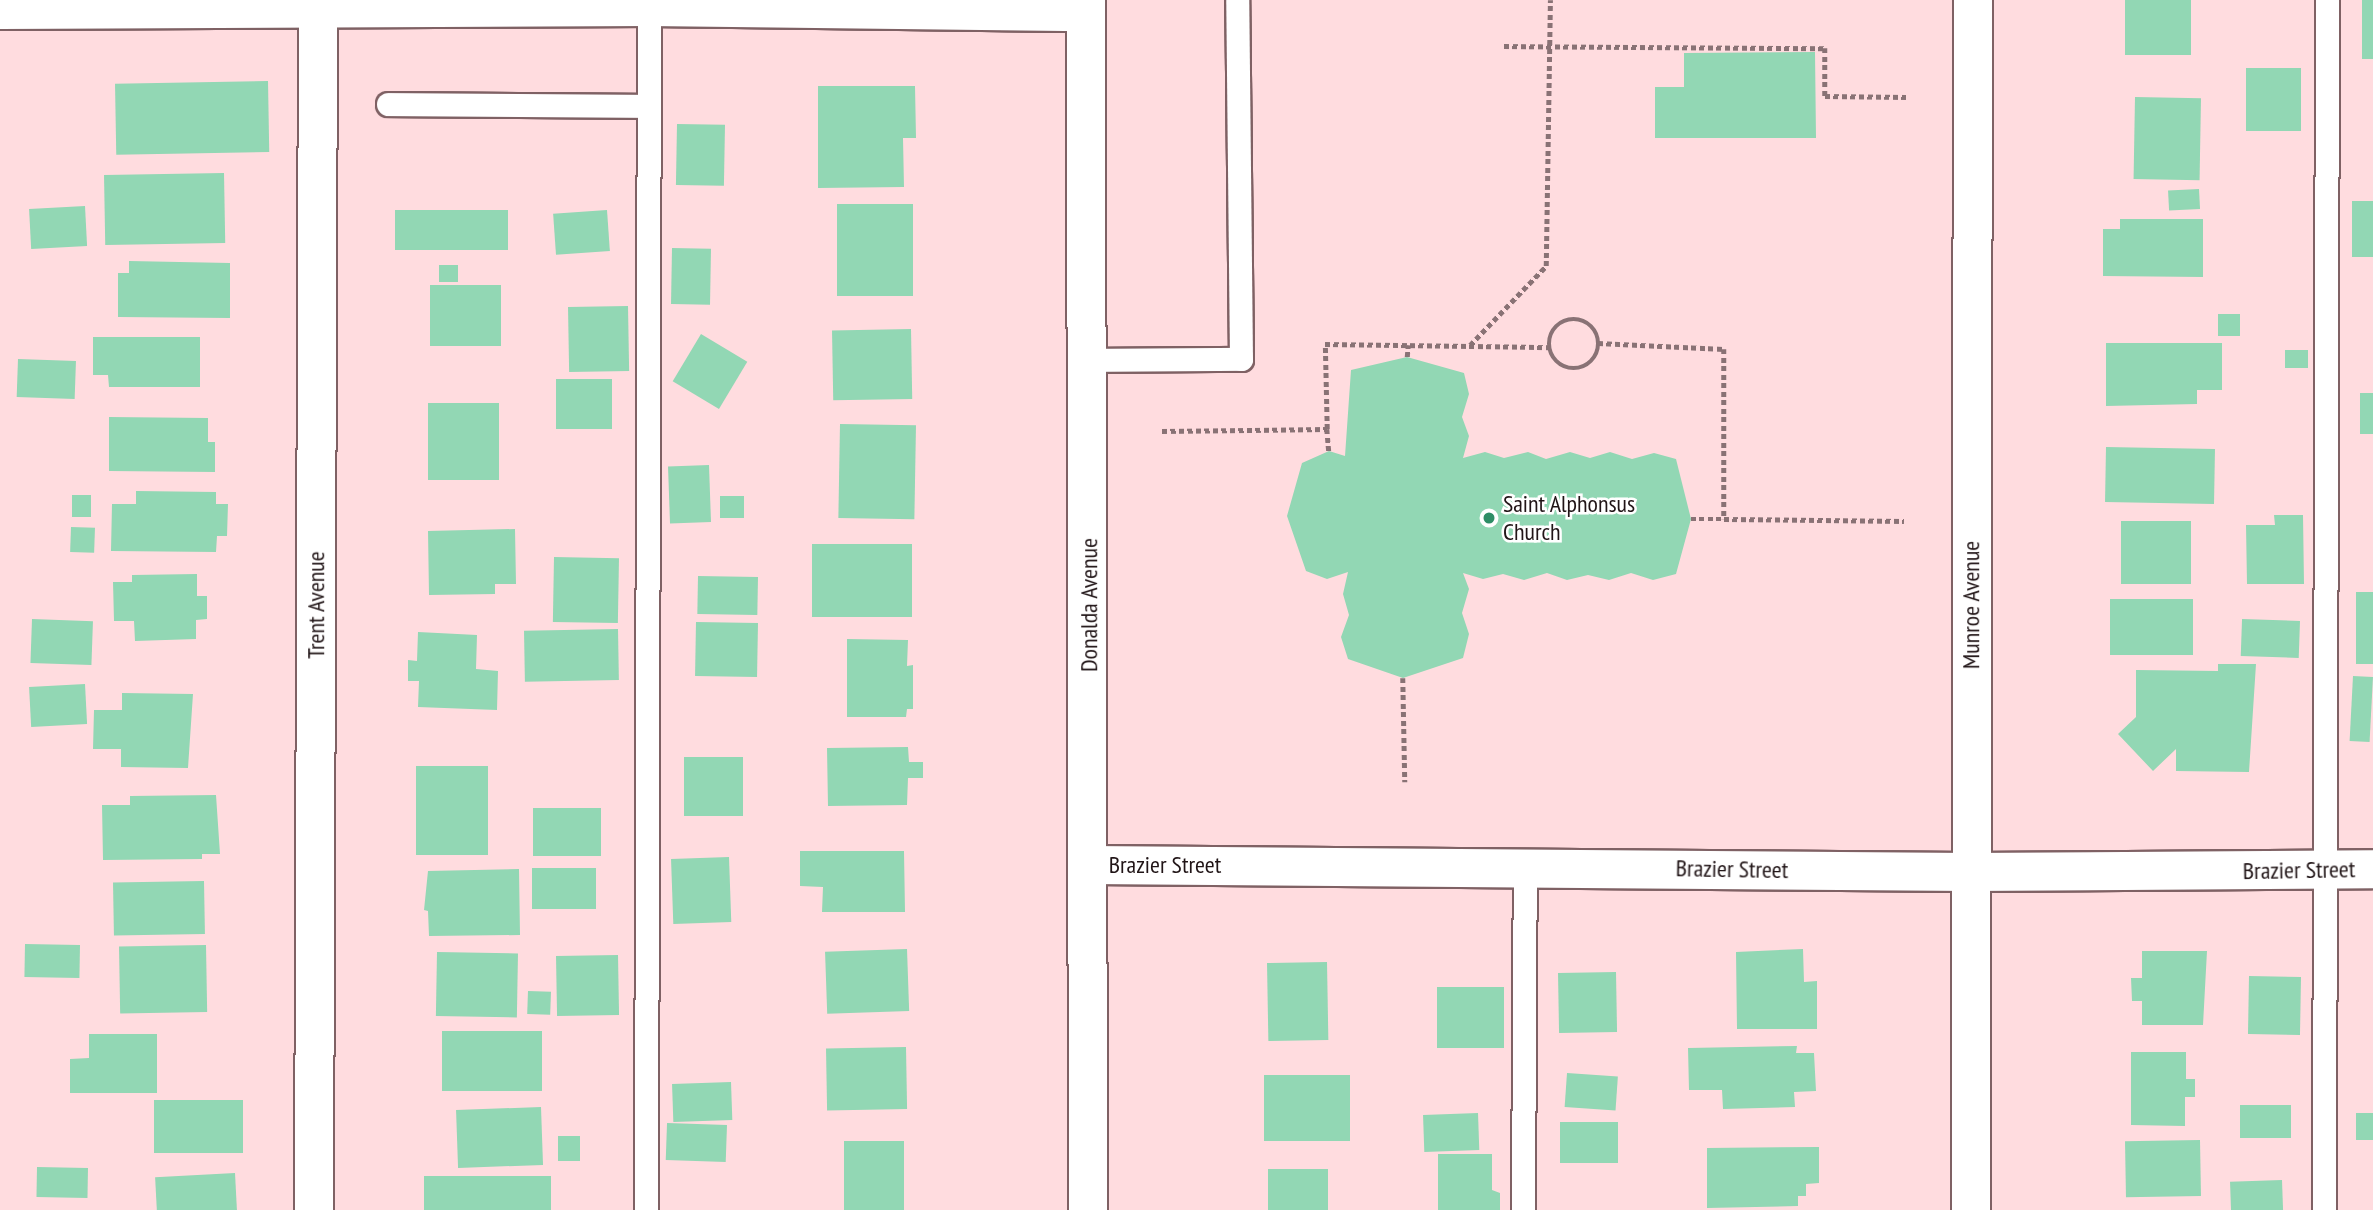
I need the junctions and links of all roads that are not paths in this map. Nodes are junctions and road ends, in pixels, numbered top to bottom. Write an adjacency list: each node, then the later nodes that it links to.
1 (1237, 0): 10 (lane)
2 (1973, 0): 15 (street, Munroe Avenue)
3 (2327, 0): 14 (lane)
4 (318, 4): 5 (street); 7 (street); 16 (street, Trent Avenue)
5 (649, 4): 6 (street); 9 (lane)
6 (1086, 6): 10 (street, Donalda Avenue)
7 (0, 10)
8 (388, 104): 9 (lane)
9 (649, 106): 17 (lane)
10 (1087, 360): 11 (street, Donalda Avenue)
11 (1090, 865): 12 (street, Brazier Street); 18 (street, Donalda Avenue)
12 (1525, 865): 15 (street, Brazier Street); 19 (lane)
13 (2373, 869): 14 (street, Brazier Street)
14 (2323, 870): 15 (street, Brazier Street); 21 (lane)
15 (1970, 872): 20 (street, Munroe Avenue)
16 (314, 1210)
17 (646, 1210)
18 (1088, 1210)
19 (1523, 1210)
20 (1971, 1210)
21 (2324, 1210)

